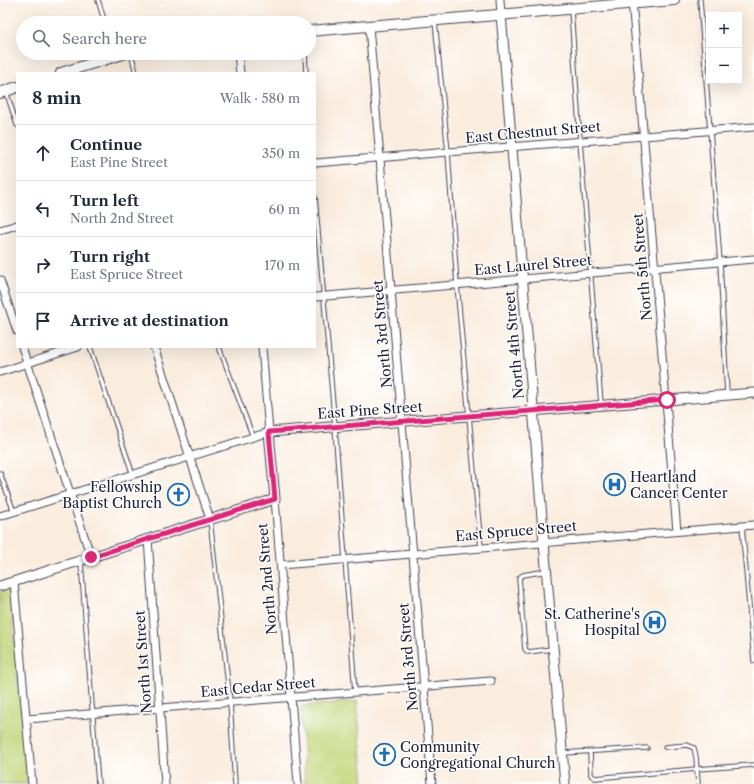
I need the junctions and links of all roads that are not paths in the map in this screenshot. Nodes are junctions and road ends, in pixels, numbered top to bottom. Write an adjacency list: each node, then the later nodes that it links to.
1 (98, 0): 8 (lane)
2 (500, 0): 7 (street, North 4th Street)
3 (674, 0): 5 (main road)
4 (700, 0): 24 (lane)
5 (632, 2): 6 (main road); 25 (street, North 5th Street)
6 (571, 8): 7 (main road); 26 (lane)
7 (502, 14): 9 (main road); 27 (street, North 4th Street)
8 (103, 16)
9 (435, 20): 10 (main road); 28 (lane)
10 (369, 26): 11 (main road); 29 (street, North 3rd Street)
11 (316, 30)
12 (99, 60): 16 (main road)
13 (133, 60): 17 (lane)
14 (239, 60): 18 (street)
15 (305, 60): 19 (lane)
16 (66, 72)
17 (136, 72)
18 (240, 72)
19 (306, 72)
20 (16, 87): 21 (main road)
21 (3, 92): 22 (lane)
22 (16, 122)
23 (754, 127): 24 (street, East Chestnut Street)
24 (710, 131): 25 (street, East Chestnut Street); 35 (lane)
25 (644, 136): 26 (street, East Chestnut Street); 36 (street, North 5th Street)
26 (580, 142): 27 (street, East Chestnut Street); 37 (lane)
27 (512, 147): 28 (street, East Chestnut Street); 38 (street, North 4th Street)
28 (448, 152): 29 (street, East Chestnut Street); 40 (lane)
29 (380, 158): 30 (street, East Chestnut Street); 41 (street, North 3rd Street)
30 (316, 163)
31 (316, 208): 42 (lane)
32 (16, 225): 33 (street)
33 (0, 230)
34 (754, 259): 35 (street, East Laurel Street)
35 (720, 262): 36 (street, East Laurel Street); 54 (lane)
36 (656, 268): 37 (street, East Laurel Street); 55 (street, North 5th Street)
37 (590, 273): 38 (street, East Laurel Street); 56 (lane)
38 (522, 279): 40 (street, East Laurel Street); 57 (street, North 4th Street)
39 (0, 280): 44 (street)
40 (457, 285): 41 (street, East Laurel Street); 58 (lane)
41 (391, 291): 42 (street, East Laurel Street); 59 (street, North 3rd Street)
42 (323, 296): 43 (street, East Laurel Street); 60 (lane)
43 (316, 297)
44 (16, 328)
45 (22, 348): 51 (street)
46 (75, 348): 51 (street)
47 (90, 348): 65 (lane)
48 (154, 348): 63 (street)
49 (219, 348): 62 (lane)
50 (262, 348): 61 (street, North 2nd Street)
51 (28, 363): 52 (street); 66 (street)
52 (0, 372)
53 (754, 393): 54 (street, East Pine Street)
54 (727, 395): 55 (street, East Pine Street)
55 (667, 400): 56 (street, East Pine Street); 73 (street, North 5th Street)
56 (601, 406): 57 (street, East Pine Street)
57 (534, 411): 58 (street, East Pine Street); 75 (street, North 4th Street)
58 (470, 416): 59 (street, East Pine Street); 76 (lane)
59 (402, 422): 60 (street, East Pine Street); 77 (street, North 3rd Street)
60 (335, 427): 61 (street, East Pine Street); 80 (lane)
61 (269, 432): 62 (street, East Pine Street); 67 (street, North 2nd Street)
62 (253, 437): 63 (street, East Pine Street)
63 (190, 457): 65 (street, East Pine Street); 70 (street)
64 (0, 473): 68 (lane)
65 (133, 475): 66 (street, East Pine Street)
66 (71, 494): 68 (street, East Pine Street); 78 (street)
67 (275, 499): 70 (street); 81 (street, North 2nd Street)
68 (14, 512): 69 (street, East Pine Street)
69 (0, 516)
70 (210, 519): 74 (street); 91 (lane)
71 (754, 525): 72 (street, East Spruce Street)
72 (742, 526): 73 (street, East Spruce Street); 86 (lane)
73 (677, 531): 75 (street, East Spruce Street)
74 (148, 539): 78 (street); 92 (street, North 1st Street)
75 (544, 543): 76 (street, East Spruce Street); 82 (street, North 4th Street)
76 (481, 548): 77 (street, East Spruce Street)
77 (413, 554): 80 (street, East Spruce Street); 88 (street, North 3rd Street)
78 (91, 557): 79 (street)
79 (81, 560): 83 (street); 93 (lane)
80 (345, 560): 81 (street, East Spruce Street); 89 (lane)
81 (281, 565): 90 (street, North 2nd Street)
82 (546, 571): 85 (street, North 4th Street); 85 (lane)
83 (14, 582): 84 (street); 94 (street)
84 (0, 586)
85 (553, 649): 98 (street, North 4th Street)
86 (754, 661)
87 (491, 681): 88 (street, East Cedar Street)
88 (424, 686): 89 (street, East Cedar Street); 106 (street, North 3rd Street)
89 (355, 692): 90 (street, East Cedar Street)
90 (291, 697): 91 (street, East Cedar Street); 105 (street, North 2nd Street)
91 (230, 702): 92 (street, East Cedar Street); 104 (lane)
92 (160, 708): 93 (street, East Cedar Street); 103 (street, North 1st Street)
93 (92, 714): 94 (street, East Cedar Street); 102 (lane)
94 (27, 719): 101 (street)
95 (665, 747): 100 (lane)
96 (647, 748): 97 (lane)
97 (590, 752): 98 (lane); 100 (lane)
98 (562, 753): 107 (street, North 4th Street)
99 (754, 765): 100 (lane)
100 (697, 769): 108 (lane)
101 (32, 784)
102 (98, 784)
103 (165, 784)
104 (235, 784)
105 (298, 784)
106 (432, 784)
107 (565, 784)
108 (698, 784)

